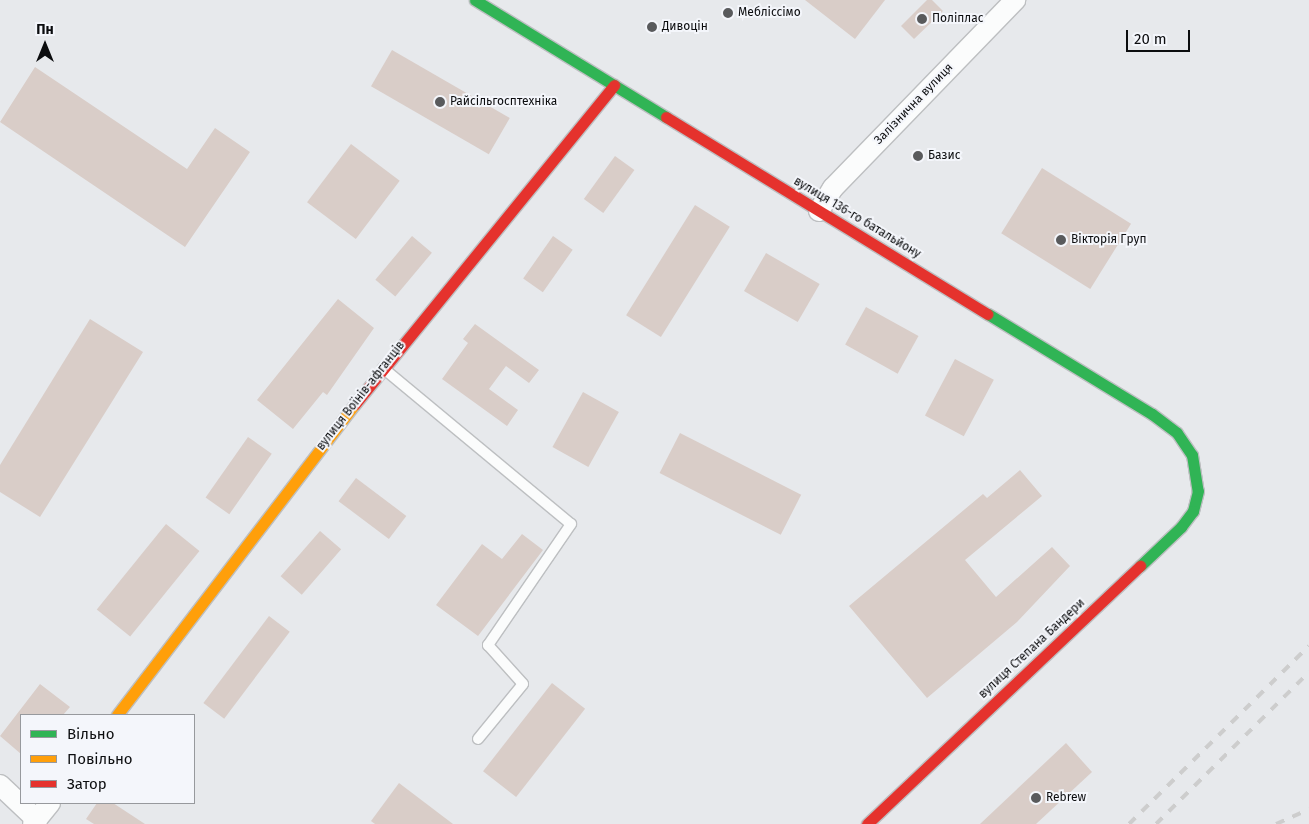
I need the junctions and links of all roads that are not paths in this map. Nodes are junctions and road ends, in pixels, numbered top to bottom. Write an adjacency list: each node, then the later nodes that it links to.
1 (475, 0): 3 (street, вулиця 136-го батальйону)
2 (1015, 0): 4 (street, Залізнична вулиця)
3 (614, 85): 4 (street, вулиця 136-го батальйону); 5 (street, вулиця Воїнів-афганців)
4 (819, 211): 6 (street, вулиця 136-го батальйону)
5 (382, 368): 7 (street, вулиця Воїнів-афганців); 8 (lane)
6 (1198, 482): 12 (street, вулиця Степана Бандери)
7 (118, 714)
8 (478, 739)
9 (0, 785): 11 (street)
10 (49, 804): 11 (street)
11 (35, 822)
12 (866, 824)

